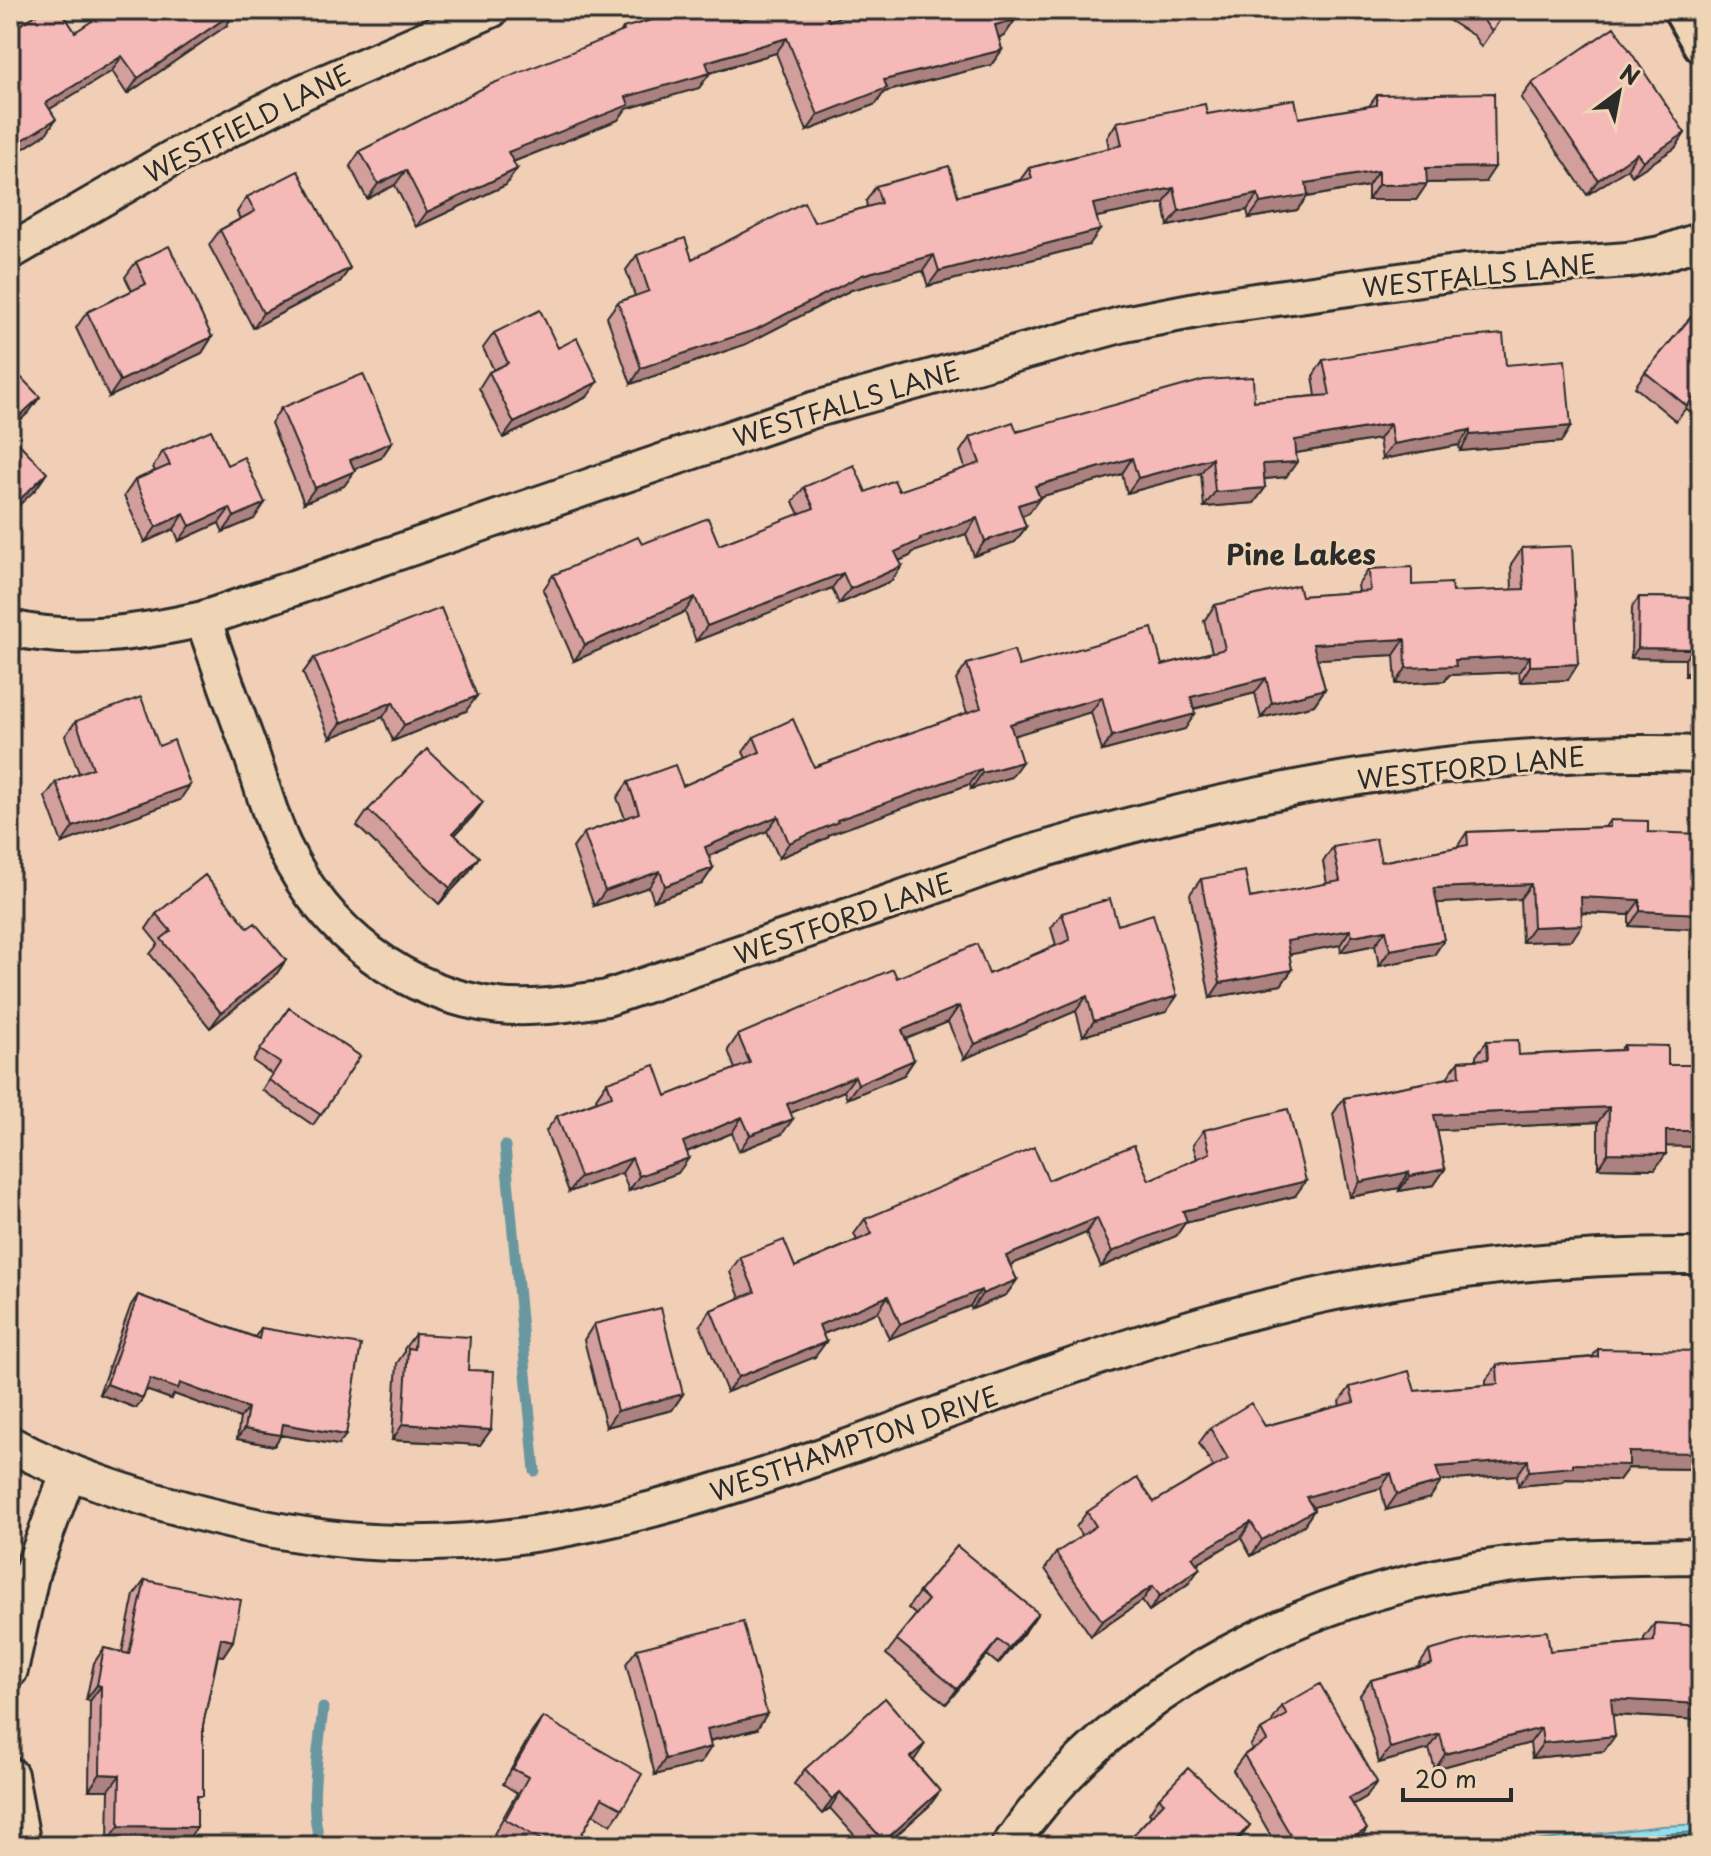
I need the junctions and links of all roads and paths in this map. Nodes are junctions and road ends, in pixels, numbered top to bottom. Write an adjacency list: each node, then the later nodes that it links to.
1 (491, 10): 5 (street, WESTFIELD LANE)
2 (1681, 10): 3 (street)
3 (1701, 45)
4 (1701, 240): 6 (street, WESTFALLS LANE)
5 (10, 252)
6 (203, 619): 7 (street, WESTFALLS LANE); 8 (street, WESTFORD LANE)
7 (10, 628)
8 (1701, 754)
9 (1701, 1256): 11 (street, WESTHAMPTON DRIVE)
10 (10, 1444): 11 (street, WESTHAMPTON DRIVE)
11 (69, 1471): 13 (street)
12 (1701, 1556): 16 (street)
13 (10, 1670)
14 (10, 1775): 15 (street)
15 (23, 1846)
16 (1009, 1846)

